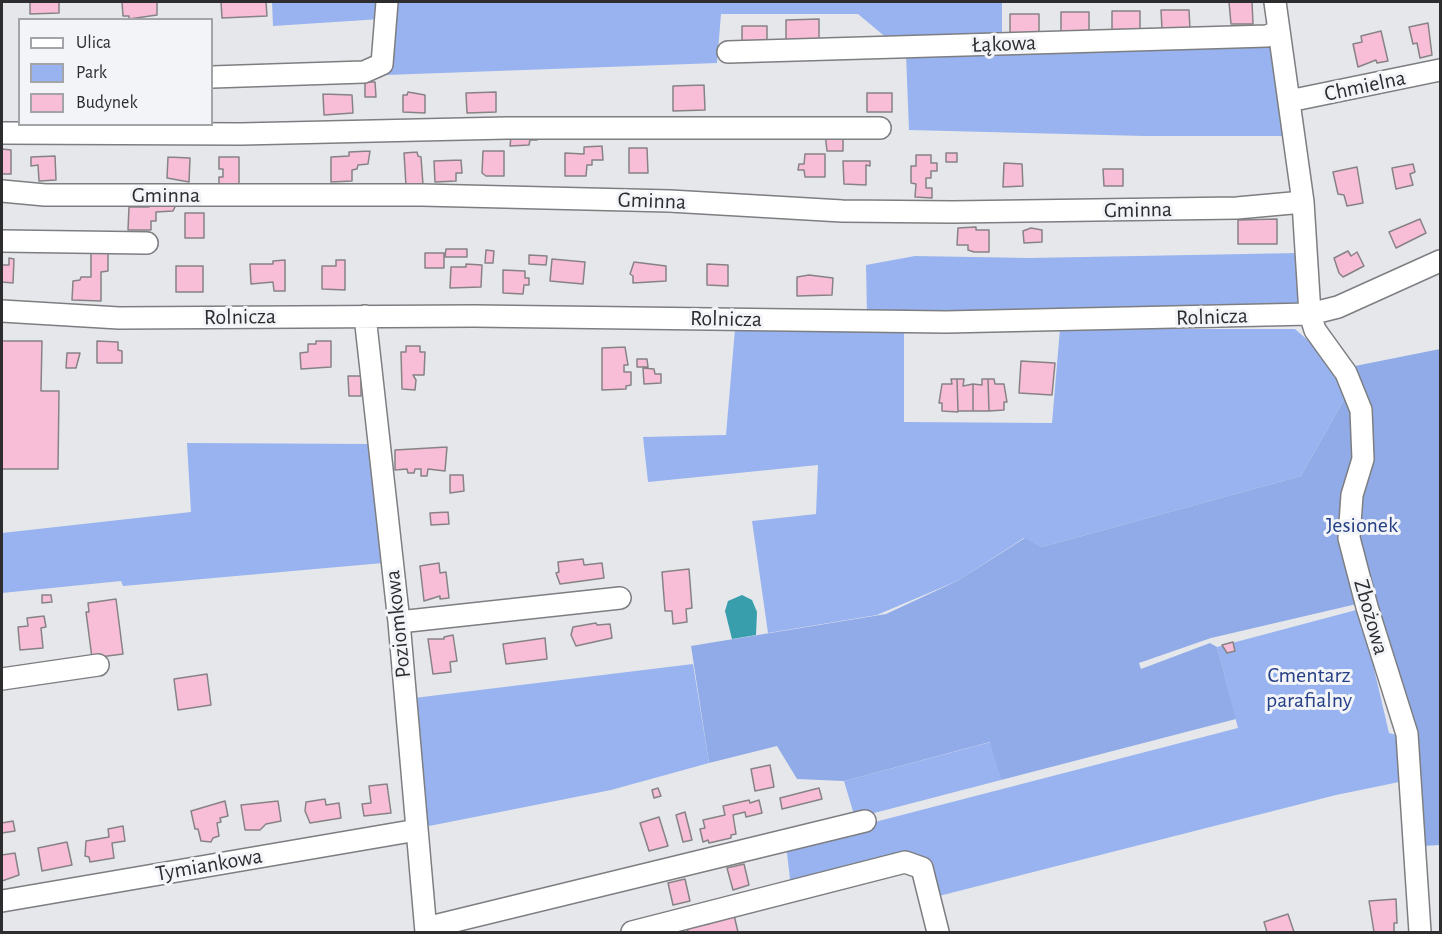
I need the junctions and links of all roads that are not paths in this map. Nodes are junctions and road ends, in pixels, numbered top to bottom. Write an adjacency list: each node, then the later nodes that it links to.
1 (387, 2): 6 (street)
2 (1275, 2): 3 (street)
3 (1279, 31): 4 (street, Łąkowa); 7 (street)
4 (728, 52)
5 (1440, 70): 7 (street, Chmielna)
6 (213, 77)
7 (1289, 101): 11 (street)
8 (880, 128): 9 (street)
9 (2, 133)
10 (2, 191): 11 (street, Gminna)
11 (1303, 202): 16 (street)
12 (2, 242): 13 (street)
13 (147, 243)
14 (1440, 261): 16 (street, Rolnicza)
15 (2, 311): 17 (street, Rolnicza)
16 (1310, 314): 17 (street, Rolnicza); 28 (street, Zbożowa)
17 (365, 316): 19 (street, Poziomkowa)
18 (620, 598): 19 (street)
19 (399, 622): 23 (street, Poziomkowa)
20 (98, 665): 21 (street)
21 (2, 679)
22 (865, 821): 25 (street)
23 (417, 830): 24 (street, Tymiankowa); 25 (street, Poziomkowa)
24 (2, 901)
25 (426, 930)
26 (632, 933): 27 (street)
27 (938, 933)
28 (1420, 933)

